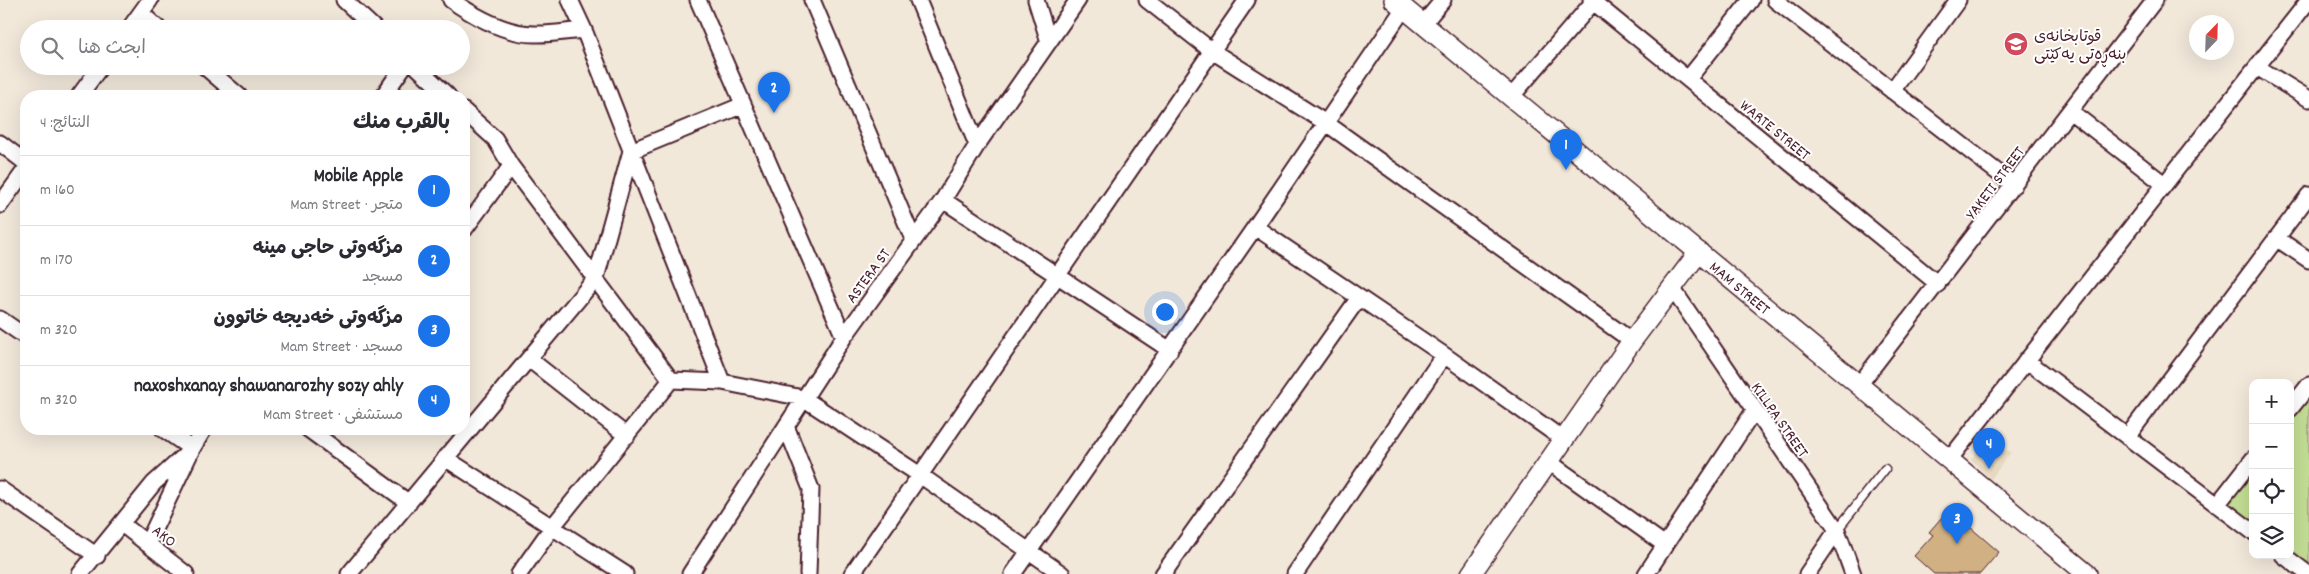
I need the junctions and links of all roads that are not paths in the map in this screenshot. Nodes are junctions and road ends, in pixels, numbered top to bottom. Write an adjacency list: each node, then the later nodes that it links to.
1 (150, 0): 20 (street)
2 (344, 0): 23 (street)
3 (451, 0): 25 (street)
4 (570, 0): 25 (street)
5 (698, 0): 41 (street)
6 (812, 0): 59 (street)
7 (918, 0): 46 (street)
8 (1036, 0): 26 (street)
9 (1078, 0): 26 (street, ASTERA ST)
10 (1147, 0): 27 (street)
11 (1247, 0): 27 (street)
12 (1444, 0): 24 (street)
13 (1751, 0): 33 (street)
14 (1774, 0): 38 (street)
15 (1958, 0): 38 (street)
16 (2154, 0): 42 (street, YAKETI STREET)
17 (2309, 0): 28 (street)
18 (1593, 1): 33 (street, WARTE STREET); 39 (street)
19 (1399, 4): 24 (street, MAM STREET); 44 (street)
20 (141, 13): 21 (street); 22 (street)
21 (136, 20)
22 (149, 20)
23 (365, 20)
24 (1423, 24): 39 (street, MAM STREET)
25 (584, 30): 47 (street)
26 (1049, 42): 46 (street, ASTERA ST)
27 (1212, 50): 44 (street); 62 (street)
28 (2257, 67): 40 (street); 51 (street)
29 (95, 75): 34 (street)
30 (215, 75): 35 (street)
31 (397, 75): 36 (street)
32 (426, 75): 37 (street)
33 (1688, 79): 64 (street, WARTE STREET)
34 (84, 90)
35 (233, 90)
36 (386, 90)
37 (442, 90)
38 (1892, 91): 52 (street)
39 (1511, 97): 60 (street, MAM STREET)
40 (2309, 99)
41 (743, 105): 47 (street); 69 (street)
42 (2070, 111): 51 (street); 52 (street, YAKETI STREET)
43 (470, 116): 49 (street)
44 (1326, 123): 57 (street); 70 (street)
45 (0, 143): 48 (street)
46 (977, 145): 54 (street, ASTERA ST)
47 (631, 151): 63 (street); 76 (street)
48 (20, 158)
49 (511, 166): 56 (street); 63 (street)
50 (20, 177): 55 (street)
51 (2164, 184): 74 (street)
52 (2014, 185): 64 (street, YAKETI STREET)
53 (2309, 195): 58 (street)
54 (944, 200): 59 (street, ASTERA ST); 62 (street)
55 (0, 205)
56 (470, 222)
57 (1255, 228): 66 (street); 71 (street)
58 (2276, 238): 61 (street); 89 (street)
59 (913, 239): 69 (street, ASTERA ST)
60 (1699, 252): 65 (street); 77 (street, MAM STREET)
61 (2309, 260)
62 (1058, 276): 71 (street); 97 (street)
63 (596, 278): 73 (street); 75 (street)
64 (1938, 284): 77 (street, YAKETI STREET)
65 (1672, 288): 70 (street); 81 (street, KILLPA STREET)
66 (1358, 299): 72 (street); 121 (street)
67 (0, 319): 68 (street)
68 (20, 333)
69 (844, 337): 79 (street, ASTERA ST)
70 (1632, 341): 90 (street)
71 (1170, 350): 107 (street)
72 (1444, 355): 90 (street); 122 (street)
73 (529, 358): 83 (street); 88 (street)
74 (2026, 360): 89 (street); 93 (street)
75 (671, 380): 76 (street); 88 (street)
76 (722, 382): 79 (street)
77 (1859, 385): 93 (street, MAM STREET)
78 (2309, 385): 80 (street)
79 (803, 398): 82 (street, ASTERA ST); 97 (street)
80 (2294, 404)
81 (1754, 411): 104 (street, KILLPA STREET); 106 (street)
82 (786, 426): 116 (street, ASTERA ST); 117 (street)
83 (470, 428)
84 (171, 435): 91 (street)
85 (200, 435): 91 (street)
86 (316, 435): 99 (street)
87 (464, 435): 92 (street)
88 (627, 436): 102 (street)
89 (2127, 436): 100 (street)
90 (1564, 440): 94 (street)
91 (192, 449): 101 (street); 105 (street)
92 (445, 458): 99 (street); 102 (street)
93 (1949, 460): 126 (street, MAM STREET)
94 (1549, 462): 106 (street); 123 (street)
95 (2249, 464): 100 (street)
96 (1885, 469): 104 (lane)
97 (920, 476): 107 (street); 118 (street)
98 (0, 489): 108 (street)
99 (409, 503): 113 (street)
100 (2217, 506): 103 (street)
101 (122, 524): 105 (street, AKO); 108 (street)
102 (553, 526): 114 (street); 115 (street)
103 (2249, 529)
104 (1837, 530): 124 (street); 125 (street, KILLPA STREET)
105 (147, 544): 112 (street, AKO)
106 (1666, 545): 110 (street)
107 (1030, 550): 119 (street); 120 (street)
108 (97, 556): 111 (street)
109 (2288, 559): 127 (street)
110 (1654, 571)
111 (80, 574)
112 (186, 574)
113 (349, 574)
114 (520, 574)
115 (625, 574)
116 (690, 574)
117 (808, 574)
118 (852, 574)
119 (1013, 574)
120 (1062, 574)
121 (1163, 574)
122 (1295, 574)
123 (1470, 574)
124 (1807, 574)
125 (1853, 574)
126 (2087, 574)
127 (2308, 574)

